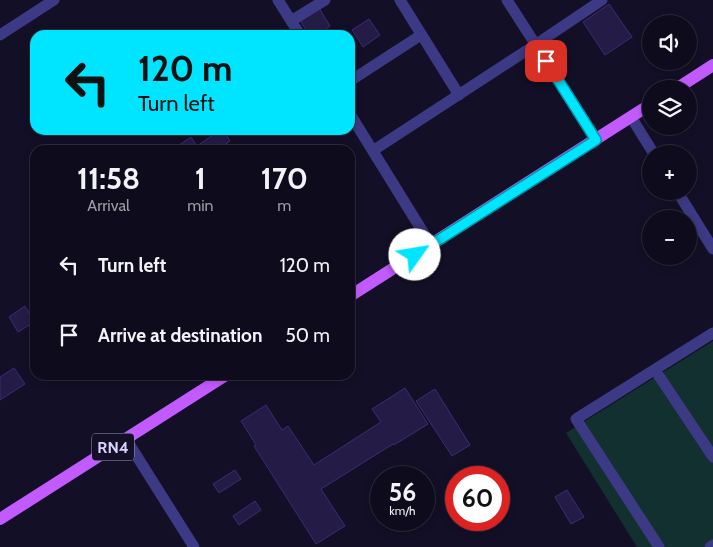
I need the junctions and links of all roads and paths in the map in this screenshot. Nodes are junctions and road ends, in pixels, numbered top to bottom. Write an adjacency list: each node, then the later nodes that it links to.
1 (54, 0): 9 (street)
2 (278, 0): 7 (street)
3 (325, 0): 7 (street)
4 (400, 0): 10 (street)
5 (507, 0): 11 (street)
6 (602, 0): 11 (street)
7 (291, 21): 8 (street)
8 (297, 30)
9 (0, 35)
10 (421, 35): 13 (street); 15 (street)
11 (535, 46): 15 (street); 19 (street)
12 (713, 65): 14 (main road)
13 (355, 78)
14 (690, 80)
15 (459, 94): 21 (street)
16 (642, 110): 17 (main road)
17 (631, 117): 19 (main road); 20 (street)
18 (355, 122): 21 (street)
19 (596, 140): 23 (main road)
20 (648, 145)
21 (374, 150): 23 (street)
22 (683, 200): 24 (street)
23 (431, 245): 25 (main road)
24 (713, 249)
25 (355, 293)
26 (713, 333): 27 (street)
27 (655, 370): 30 (street); 33 (street)
28 (218, 380): 29 (main road, RN4)
29 (126, 439): 31 (main road, RN4); 32 (street)
30 (713, 457)
31 (0, 519)
32 (194, 547)
33 (659, 547)

